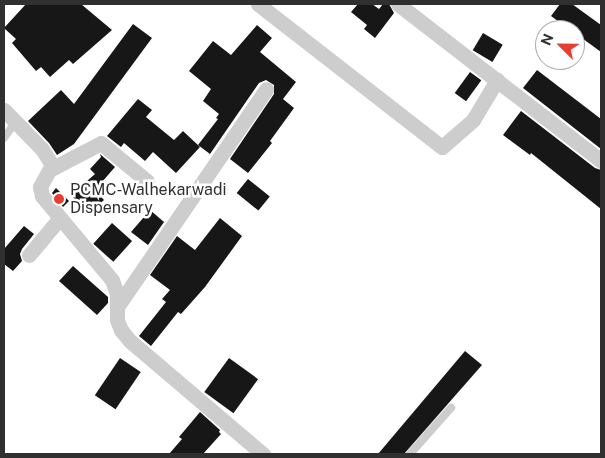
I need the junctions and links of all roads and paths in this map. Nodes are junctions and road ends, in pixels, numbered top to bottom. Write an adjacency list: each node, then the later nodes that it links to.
1 (258, 4): 3 (street)
2 (398, 4): 3 (street)
3 (497, 80): 8 (street)
4 (266, 89): 13 (street)
5 (4, 110): 6 (street)
6 (15, 123): 7 (lane); 9 (street)
7 (4, 138)
8 (601, 161)
9 (51, 169): 10 (street); 11 (street)
10 (147, 181)
11 (59, 219): 12 (street); 13 (street)
12 (29, 255)
13 (117, 307): 15 (street)
14 (451, 408): 16 (lane)
15 (263, 454)
16 (410, 454)

